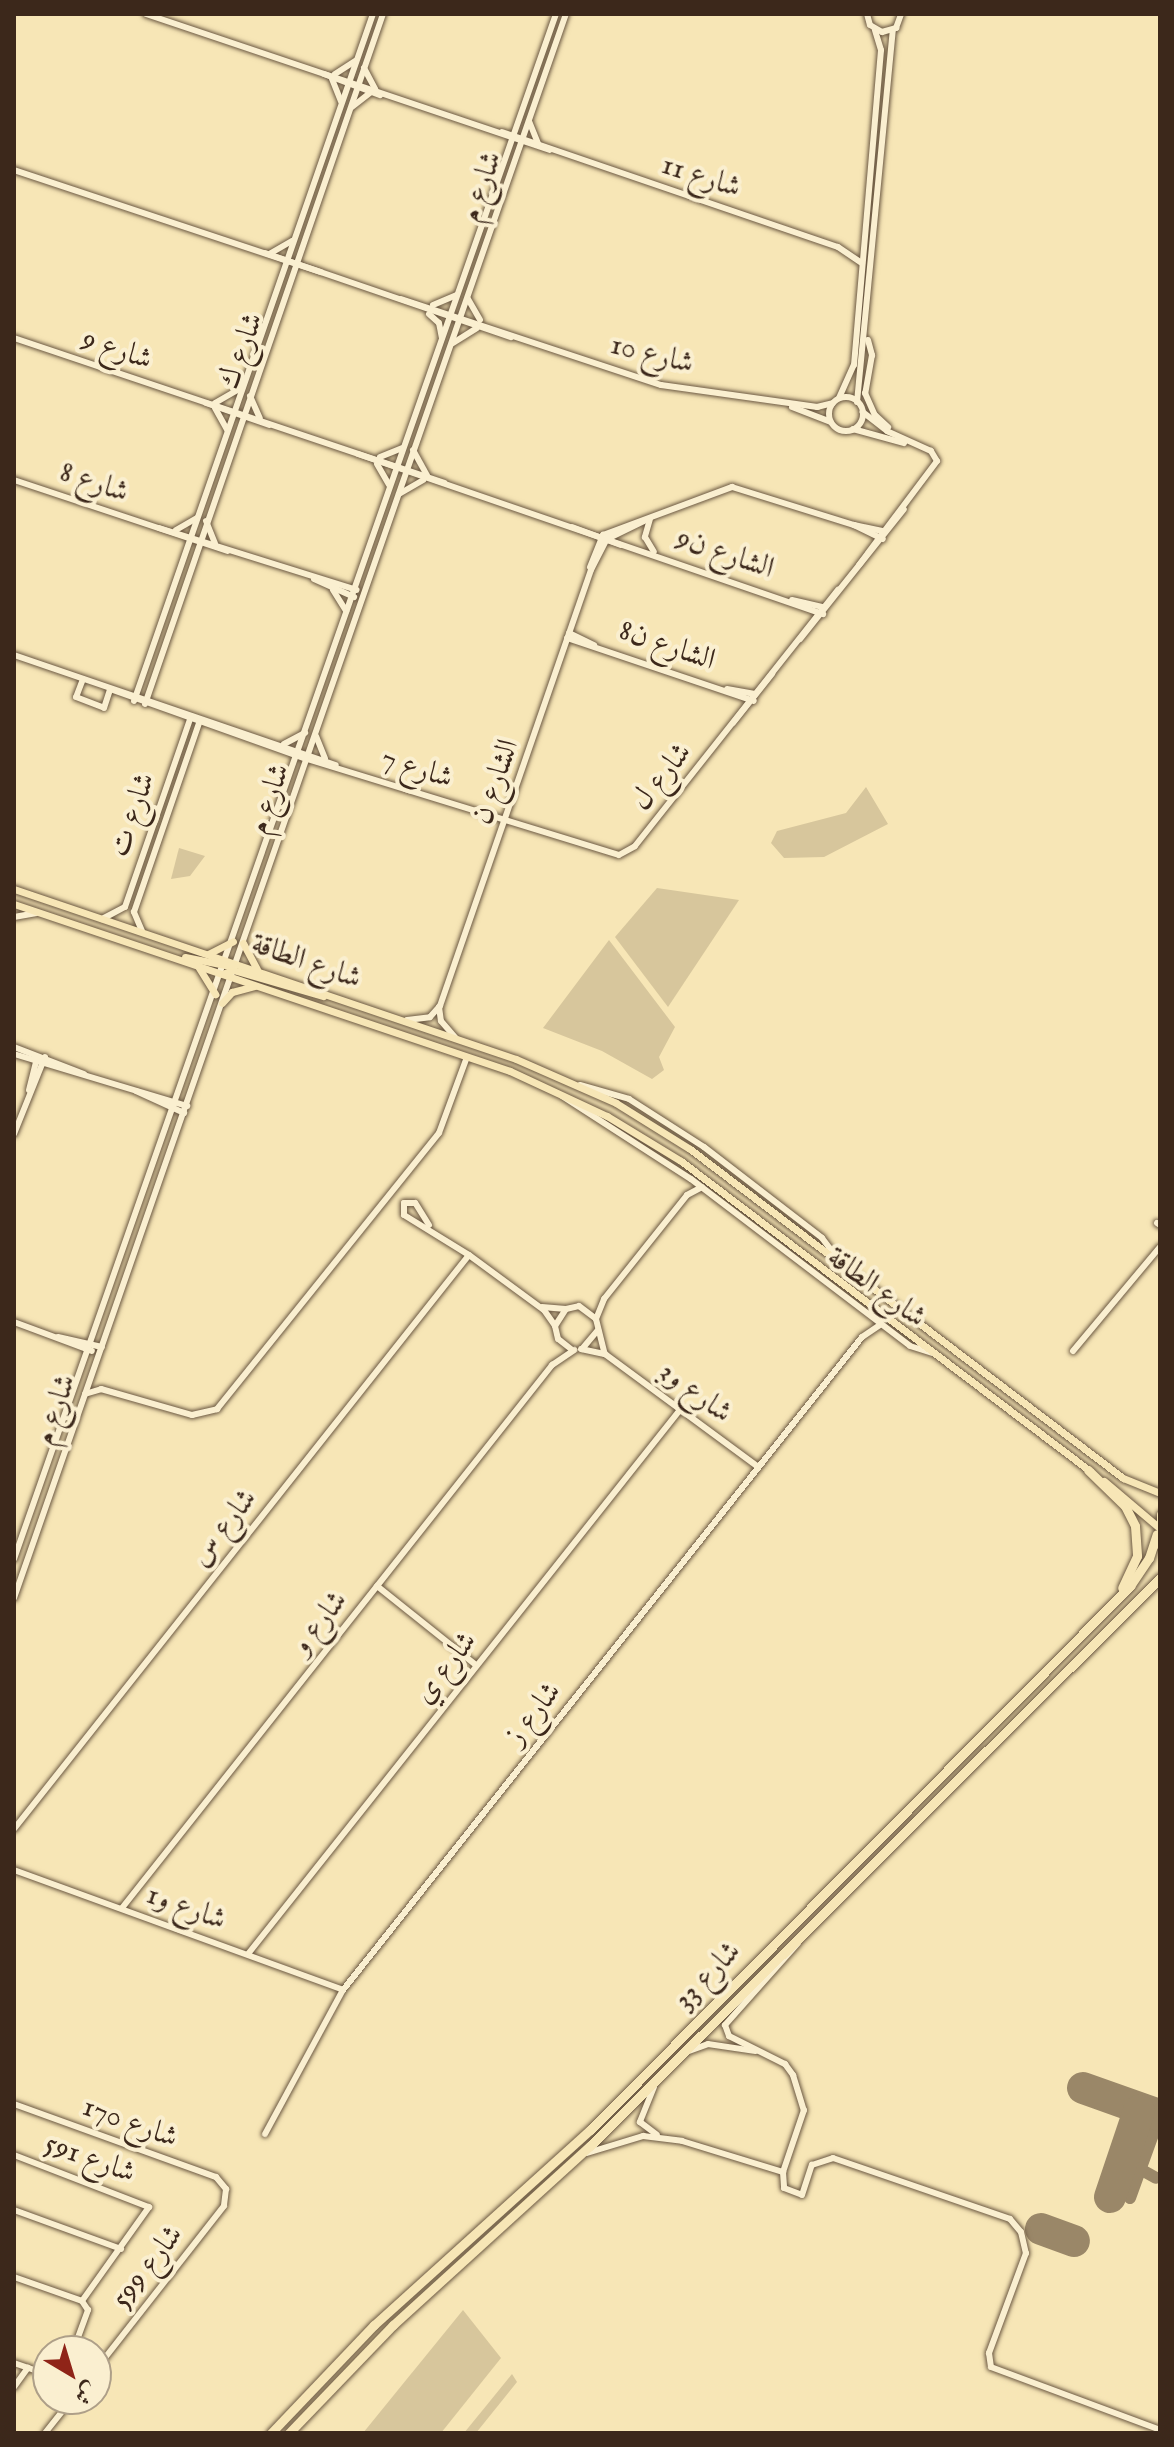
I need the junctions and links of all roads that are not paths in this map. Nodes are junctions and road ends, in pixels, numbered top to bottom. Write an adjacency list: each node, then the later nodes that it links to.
1 (146, 14): 13 (street, شارع 11)
2 (373, 14): 11 (street, شارع ك)
3 (383, 14): 12 (street, شارع ك)
4 (556, 14): 19 (street, شارع م)
5 (566, 14): 20 (street, شارع م)
6 (857, 14): 8 (street)
7 (901, 14): 10 (street)
8 (867, 16): 9 (street)
9 (875, 30): 10 (street); 31 (street)
10 (893, 30): 50 (street)
11 (358, 58): 13 (street); 14 (street, شارع ك)
12 (364, 68): 15 (street, شارع ك); 16 (street)
13 (333, 77): 14 (street, شارع 11); 17 (street)
14 (349, 82): 15 (street, شارع 11); 17 (street, شارع ك)
15 (358, 86): 16 (street, شارع 11); 18 (street, شارع ك)
16 (373, 91): 18 (street); 21 (street, شارع 11)
17 (342, 103): 30 (street, شارع ك)
18 (350, 110): 33 (street, شارع ك)
19 (520, 118): 21 (street); 22 (street, شارع م)
20 (529, 121): 23 (street, شارع م); 24 (street)
21 (493, 131): 22 (street, شارع 11); 25 (street)
22 (513, 138): 23 (street, شارع 11); 25 (street, شارع م)
23 (522, 140): 24 (street, شارع 11); 26 (street, شارع م)
24 (537, 146): 26 (street); 32 (street, شارع 11)
25 (507, 155): 28 (street, شارع م)
26 (514, 162): 29 (street, شارع م)
27 (14, 170): 34 (street, شارع 10)
28 (481, 228): 29 (street); 41 (street, شارع م)
29 (490, 231): 42 (street, شارع م)
30 (294, 239): 34 (street); 35 (street, شارع ك)
31 (865, 239): 32 (street); 36 (street)
32 (838, 247): 36 (street, شارع 11)
33 (302, 248): 37 (street, شارع ك); 38 (street)
34 (268, 254): 35 (street, شارع 10); 39 (street)
35 (287, 260): 37 (street, شارع 10); 39 (street, شارع ك)
36 (862, 263): 55 (street)
37 (296, 264): 38 (street, شارع 10); 40 (street, شارع ك)
38 (310, 268): 40 (street); 43 (street, شارع 10)
39 (281, 278): 53 (street, شارع ك)
40 (290, 282): 54 (street, شارع ك)
41 (458, 293): 44 (street); 46 (street, شارع م)
42 (468, 296): 47 (street, شارع م); 48 (street)
43 (401, 299): 44 (street, شارع 10); 45 (street, شارع 10)
44 (430, 305): 46 (street, شارع 10)
45 (423, 310): 46 (street, شارع 10); 51 (street)
46 (451, 315): 47 (street, شارع 10); 51 (street, شارع م)
47 (460, 318): 48 (street, شارع 10); 52 (street, شارع م)
48 (480, 326): 52 (street); 56 (street, شارع 10)
49 (14, 338): 58 (street, شارع 9)
50 (867, 338): 57 (street); 67 (street)
51 (442, 342): 68 (street, شارع م)
52 (450, 346): 70 (street, شارع م)
53 (242, 387): 58 (street); 59 (street, شارع ك)
54 (250, 394): 61 (street, شارع ك); 62 (street)
55 (836, 400): 56 (street, شارع 10); 57 (street); 63 (street)
56 (781, 402): 63 (street, شارع 10)
57 (857, 402): 60 (street)
58 (215, 406): 59 (street, شارع 9); 65 (street)
59 (233, 412): 61 (street, شارع 9); 65 (street, شارع ك)
60 (863, 412): 64 (street); 67 (street)
61 (242, 415): 62 (street, شارع 9); 66 (street, شارع ك)
62 (258, 420): 66 (street); 71 (street, شارع 9)
63 (831, 422): 64 (street)
64 (853, 429): 69 (street)
65 (227, 431): 78 (street, شارع ك)
66 (235, 436): 80 (street, شارع ك)
67 (900, 437): 69 (street)
68 (405, 445): 71 (street); 72 (street, شارع م)
69 (926, 449): 82 (street, شارع ل)
70 (413, 450): 73 (street, شارع م); 74 (street)
71 (376, 460): 72 (street, شارع 9); 76 (street)
72 (397, 467): 73 (street, شارع 9); 76 (street, شارع م)
73 (406, 470): 74 (street, شارع 9); 77 (street, شارع م)
74 (426, 477): 77 (street); 84 (street, شارع 9)
75 (14, 480): 81 (street, شارع 8)
76 (389, 489): 90 (street, شارع م)
77 (397, 497): 93 (street, شارع م)
78 (199, 515): 81 (street); 83 (street, شارع ك)
79 (648, 519): 82 (street); 84 (street); 87 (street)
80 (206, 521): 85 (street, شارع ك); 86 (street)
81 (172, 533): 83 (street, شارع 8); 88 (street)
82 (882, 535): 94 (street, شارع ل)
83 (190, 538): 85 (street, شارع 8); 88 (street, شارع ك)
84 (604, 538): 87 (street, الشارع ن9); 96 (street, الشارع ن)
85 (199, 541): 86 (street, شارع 8); 89 (street, شارع ك)
86 (215, 546): 89 (street); 91 (street, شارع 8)
87 (657, 554): 94 (street, الشارع ن9)
88 (181, 561): 102 (street, شارع ك)
89 (192, 564): 104 (street, شارع ك)
90 (361, 573): 91 (street); 92 (street, شارع م)
91 (333, 586): 92 (street, شارع 8); 95 (street)
92 (354, 593): 93 (street, شارع 8); 95 (street, شارع م)
93 (363, 596): 99 (street, شارع م)
94 (823, 610): 103 (street, شارع ل)
95 (346, 613): 98 (street, شارع م)
96 (568, 636): 103 (street, الشارع ن8); 117 (street, الشارع ن)
97 (14, 655): 100 (street, شارع 7)
98 (326, 672): 99 (street); 107 (street, شارع م)
99 (335, 676): 108 (street, شارع م)
100 (83, 679): 101 (street, شارع 7); 101 (street)
101 (110, 689): 102 (street, شارع 7)
102 (135, 697): 104 (street, شارع 7)
103 (754, 698): 118 (street, شارع ل)
104 (146, 701): 105 (street, شارع 7)
105 (191, 716): 106 (street, شارع 7); 115 (street, شارع ت)
106 (200, 719): 109 (street, شارع 7); 116 (street, شارع ت)
107 (306, 732): 109 (street); 110 (street, شارع م)
108 (316, 733): 111 (street, شارع م); 112 (street)
109 (284, 748): 110 (street, شارع 7); 113 (street)
110 (299, 753): 111 (street, شارع 7); 113 (street, شارع م)
111 (308, 756): 112 (street, شارع 7); 114 (street, شارع م)
112 (322, 760): 114 (street); 117 (street, شارع 7)
113 (292, 769): 125 (street, شارع م)
114 (301, 777): 126 (street, شارع م)
115 (156, 815): 116 (street); 123 (street, شارع ت)
116 (167, 819): 124 (street, شارع ت)
117 (507, 821): 118 (street, شارع 7); 136 (street, الشارع ن)
118 (623, 854)
119 (14, 889): 123 (main road, شارع الطاقة)
120 (14, 904): 121 (main road, شارع الطاقة)
121 (42, 913): 122 (street); 127 (main road, شارع الطاقة)
122 (14, 917)
123 (102, 919): 124 (main road, شارع الطاقة)
124 (144, 933): 128 (main road, شارع الطاقة)
125 (233, 941): 128 (main road); 130 (street, شارع م)
126 (243, 943): 130 (street, شارع م); 131 (main road)
127 (144, 947): 129 (main road, شارع الطاقة); 130 (main road)
128 (206, 954): 130 (main road, شارع الطاقة)
129 (197, 966): 130 (main road, شارع الطاقة); 133 (main road)
130 (228, 969): 131 (main road, شارع الطاقة); 132 (main road, شارع الطاقة); 133 (street, شارع م); 134 (main road); 135 (street, شارع م)
131 (261, 972): 134 (main road, شارع الطاقة)
132 (261, 987): 135 (main road); 141 (main road, شارع الطاقة)
133 (215, 994): 146 (street, شارع م)
134 (341, 1000): 137 (main road, شارع الطاقة)
135 (222, 1003): 150 (street, شارع م)
136 (440, 1006): 137 (street); 138 (street)
137 (402, 1020): 138 (main road, شارع الطاقة)
138 (456, 1038): 191 (main road, شارع الطاقة)
139 (14, 1047): 142 (street)
140 (17, 1055): 142 (street); 145 (street)
141 (467, 1057): 147 (main road, شارع الطاقة); 186 (street)
142 (40, 1059): 143 (street); 144 (street); 145 (street)
143 (55, 1068): 144 (street); 145 (street)
144 (84, 1074): 148 (street)
145 (34, 1075): 152 (street)
146 (182, 1084): 148 (street); 149 (street, شارع م)
147 (557, 1091): 155 (street, شارع الطاقة); 181 (main road, شارع الطاقة)
148 (160, 1100): 149 (street); 151 (street)
149 (174, 1105): 150 (street); 151 (street, شارع م)
150 (186, 1109): 154 (street, شارع م)
151 (168, 1124): 153 (street, شارع م)
152 (14, 1134)
153 (152, 1170): 154 (street); 161 (street, شارع م)
154 (164, 1173): 162 (street, شارع م)
155 (691, 1179): 156 (street, شارع الطاقة); 157 (street)
156 (702, 1187): 157 (street); 167 (street, شارع الطاقة)
157 (687, 1195): 163 (street)
158 (429, 1225): 158 (street); 160 (street)
159 (1160, 1247): 180 (street)
160 (469, 1255): 164 (street); 205 (street, شارع س)
161 (113, 1281): 162 (street); 172 (street, شارع م)
162 (124, 1284): 179 (street, شارع م)
163 (604, 1299): 165 (street); 168 (street)
164 (539, 1306): 166 (street); 171 (street)
165 (585, 1308): 166 (street); 168 (street)
166 (566, 1309): 171 (street)
167 (869, 1314): 170 (street, شارع الطاقة); 174 (street, شارع ز)
168 (596, 1319): 173 (street)
169 (14, 1322): 176 (street)
170 (881, 1324): 174 (street, شارع ز); 181 (street, شارع الطاقة)
171 (555, 1326): 175 (street)
172 (98, 1327): 176 (street); 177 (street, شارع م)
173 (598, 1330): 178 (street); 182 (street)
174 (862, 1337): 189 (street, شارع ز)
175 (558, 1339): 178 (street); 183 (street, شارع و)
176 (76, 1342): 177 (street); 184 (street)
177 (90, 1347): 179 (street); 184 (street, شارع م)
178 (577, 1349): 182 (street, شارع و3); 183 (street, شارع و)
179 (101, 1350): 185 (street, شارع م)
180 (1073, 1351)
181 (934, 1353): 190 (main road, شارع الطاقة)
182 (605, 1354): 188 (street, شارع و3)
183 (552, 1365): 201 (street, شارع و)
184 (83, 1368): 194 (street, شارع م)
185 (92, 1375): 186 (street); 187 (street, شارع م)
186 (101, 1389): 187 (street)
187 (85, 1394): 197 (street, شارع م)
188 (680, 1410): 189 (street, شارع و3); 204 (street, شارع ي)
189 (758, 1467): 210 (street, شارع ز)
190 (1088, 1470): 193 (main road, شارع الطاقة); 203 (highway)
191 (1160, 1493)
192 (1160, 1514): 193 (main road)
193 (1157, 1530): 195 (main road); 203 (highway, شارع 33)
194 (17, 1546): 196 (street, شارع م)
195 (1160, 1546)
196 (14, 1559): 197 (street)
197 (27, 1562): 199 (street, شارع م)
198 (14, 1566): 199 (street)
199 (24, 1570): 202 (street, شارع م)
200 (1160, 1578): 208 (highway, شارع 33)
201 (377, 1586): 204 (street); 207 (street, شارع و)
202 (14, 1598)
203 (1105, 1610): 234 (highway, شارع 33)
204 (476, 1665): 209 (street, شارع ي)
205 (14, 1829)
206 (14, 1870): 207 (street, شارع و1)
207 (122, 1908): 209 (street, شارع و1)
208 (800, 1936): 211 (street); 212 (highway, شارع 33)
209 (248, 1954): 210 (street, شارع و1)
210 (343, 1990): 215 (street, شارع ز)
211 (755, 2051): 212 (street); 218 (street)
212 (682, 2055): 213 (highway, شارع 33)
213 (669, 2068): 216 (street); 219 (highway, شارع 33)
214 (14, 2104): 220 (street, شارع 170)
215 (265, 2134)
216 (672, 2140): 218 (street); 219 (street)
217 (14, 2155): 222 (street, شارع 591)
218 (783, 2172): 232 (street)
219 (560, 2173): 235 (highway, شارع 33)
220 (226, 2189): 226 (street, شارع 599)
221 (14, 2210): 222 (street)
222 (121, 2249): 224 (street)
223 (14, 2277): 224 (street)
224 (82, 2301): 225 (street)
225 (79, 2335)
226 (112, 2349)
227 (14, 2363): 228 (street)
228 (28, 2368): 229 (street); 230 (street)
229 (32, 2369)
230 (14, 2387)
231 (59, 2415): 233 (street)
232 (1160, 2430)
233 (45, 2433)
234 (271, 2433)
235 (289, 2433)

